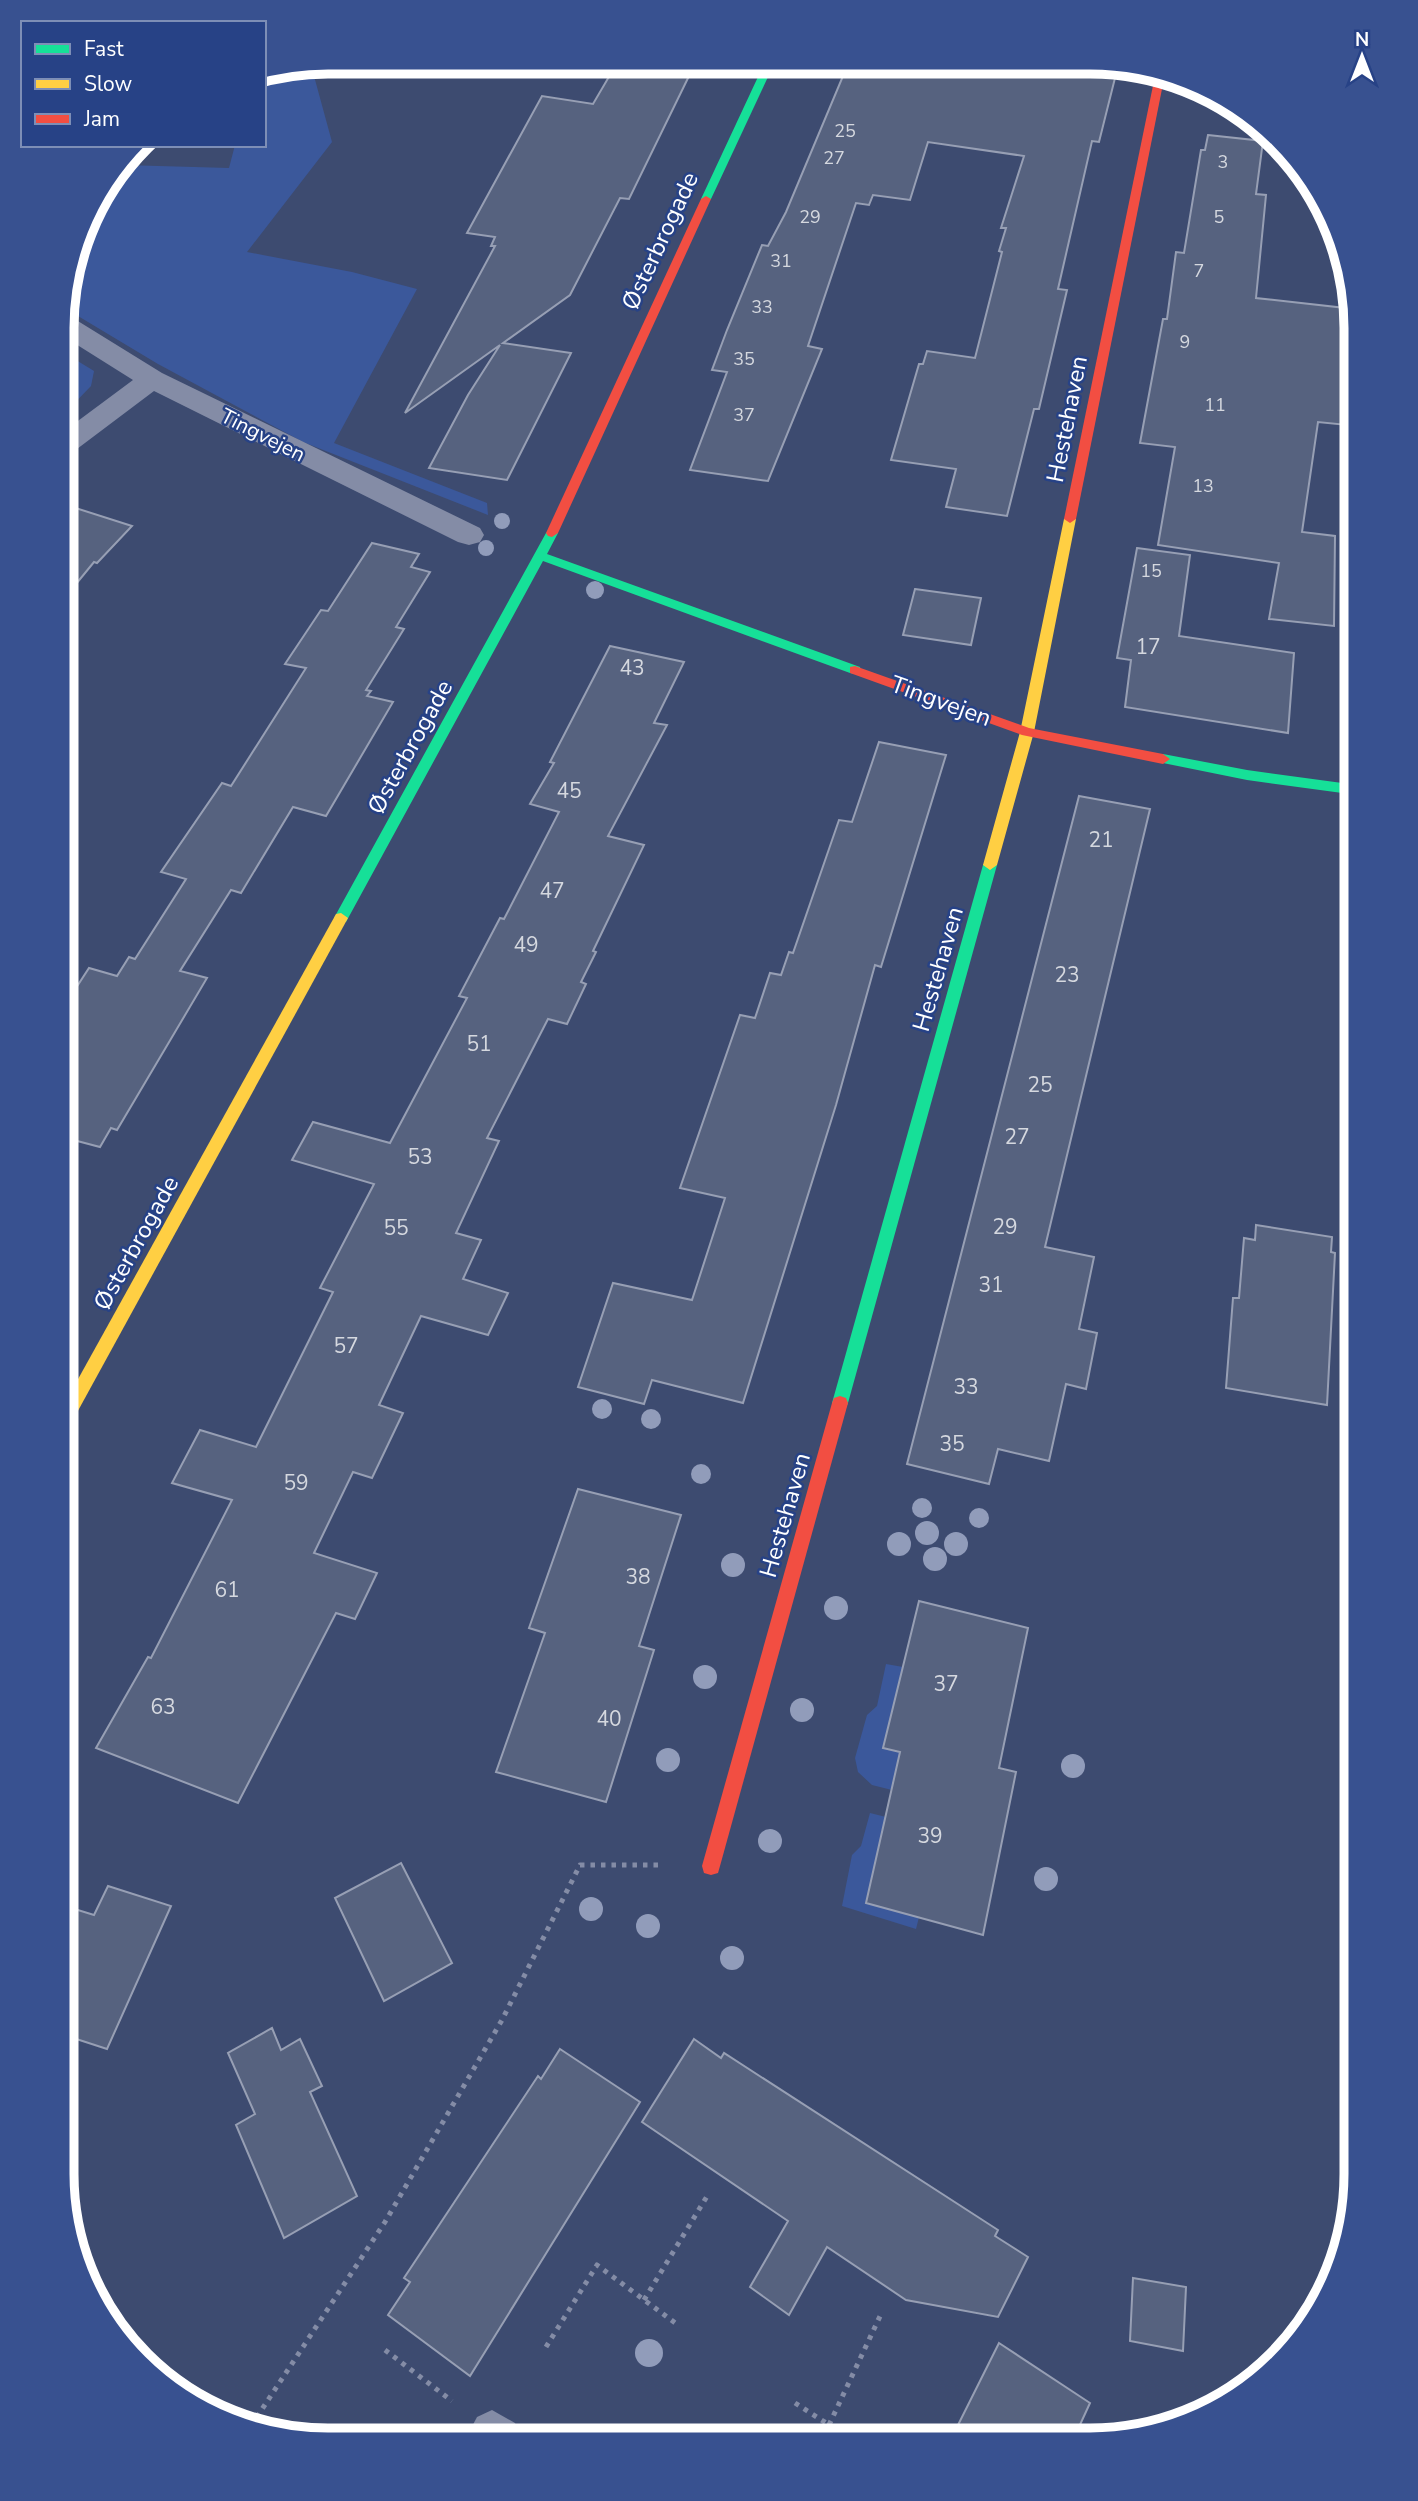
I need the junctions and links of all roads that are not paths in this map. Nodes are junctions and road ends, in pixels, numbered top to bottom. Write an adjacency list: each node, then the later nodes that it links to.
1 (763, 74): 7 (street, Østerbrogade)
2 (1158, 83): 8 (street, Hestehaven)
3 (74, 330): 4 (street, Tingvejen)
4 (152, 379): 5 (street); 6 (street, Tingvejen)
5 (74, 438)
6 (469, 535)
7 (541, 556): 8 (street, Tingvejen); 10 (street, Østerbrogade)
8 (1027, 732): 9 (street, Tingvejen); 11 (street, Hestehaven)
9 (1344, 788)
10 (74, 1402)
11 (711, 1866)

